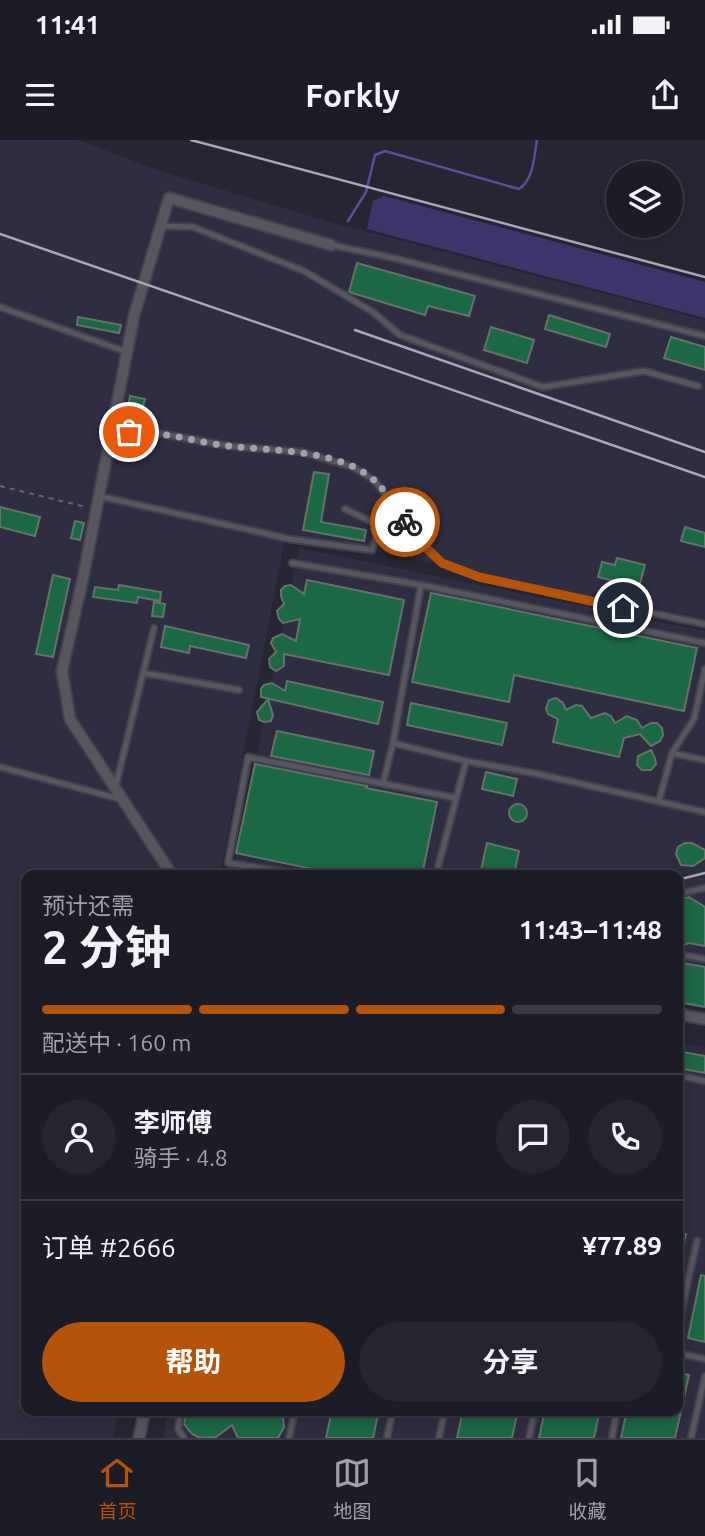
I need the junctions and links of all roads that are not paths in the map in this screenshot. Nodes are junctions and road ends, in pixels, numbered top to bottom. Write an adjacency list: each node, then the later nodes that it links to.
1 (161, 226): 2 (street); 5 (street); 6 (lane)
2 (331, 245): 4 (lane)
3 (0, 307): 5 (lane)
4 (705, 336)
5 (127, 352): 7 (street)
6 (698, 386)
7 (112, 432): 8 (street); 12 (lane)
8 (99, 496): 9 (lane); 24 (street)
9 (345, 509)
10 (292, 563): 11 (lane)
11 (421, 584): 14 (lane); 18 (lane)
12 (705, 624)
13 (154, 628): 16 (lane)
14 (705, 643)
15 (705, 669): 19 (lane)
16 (144, 673): 17 (lane); 24 (lane)
17 (239, 690)
18 (393, 743): 21 (lane); 23 (lane)
19 (672, 753): 20 (lane); 27 (lane)
20 (705, 760)
21 (466, 761): 25 (lane); 27 (lane)
22 (0, 767): 26 (lane)
23 (383, 783): 25 (lane); 30 (lane)
24 (115, 788): 26 (street)
25 (456, 798): 31 (lane)
26 (123, 800): 29 (street)
27 (659, 801): 28 (lane)
28 (705, 812)
29 (169, 870)
30 (273, 870)
31 (437, 870)
32 (705, 888): 33 (lane)
33 (683, 893)
34 (683, 955): 35 (lane)
35 (705, 959)
36 (683, 1015): 37 (street)
37 (705, 1019)
38 (683, 1076): 39 (lane)
39 (705, 1080)
40 (697, 1241): 41 (lane)
41 (683, 1304)
42 (683, 1354): 43 (lane)
43 (705, 1359)
44 (705, 1376): 59 (lane)
45 (144, 1416): 52 (street)
46 (180, 1416): 53 (lane)
47 (294, 1416): 54 (lane)
48 (392, 1416): 55 (lane)
49 (444, 1416): 56 (lane)
50 (534, 1416): 57 (lane)
51 (616, 1416): 58 (lane)
52 (139, 1438)
53 (184, 1438)
54 (289, 1438)
55 (387, 1438)
56 (439, 1438)
57 (528, 1438)
58 (612, 1438)
59 (691, 1438)

